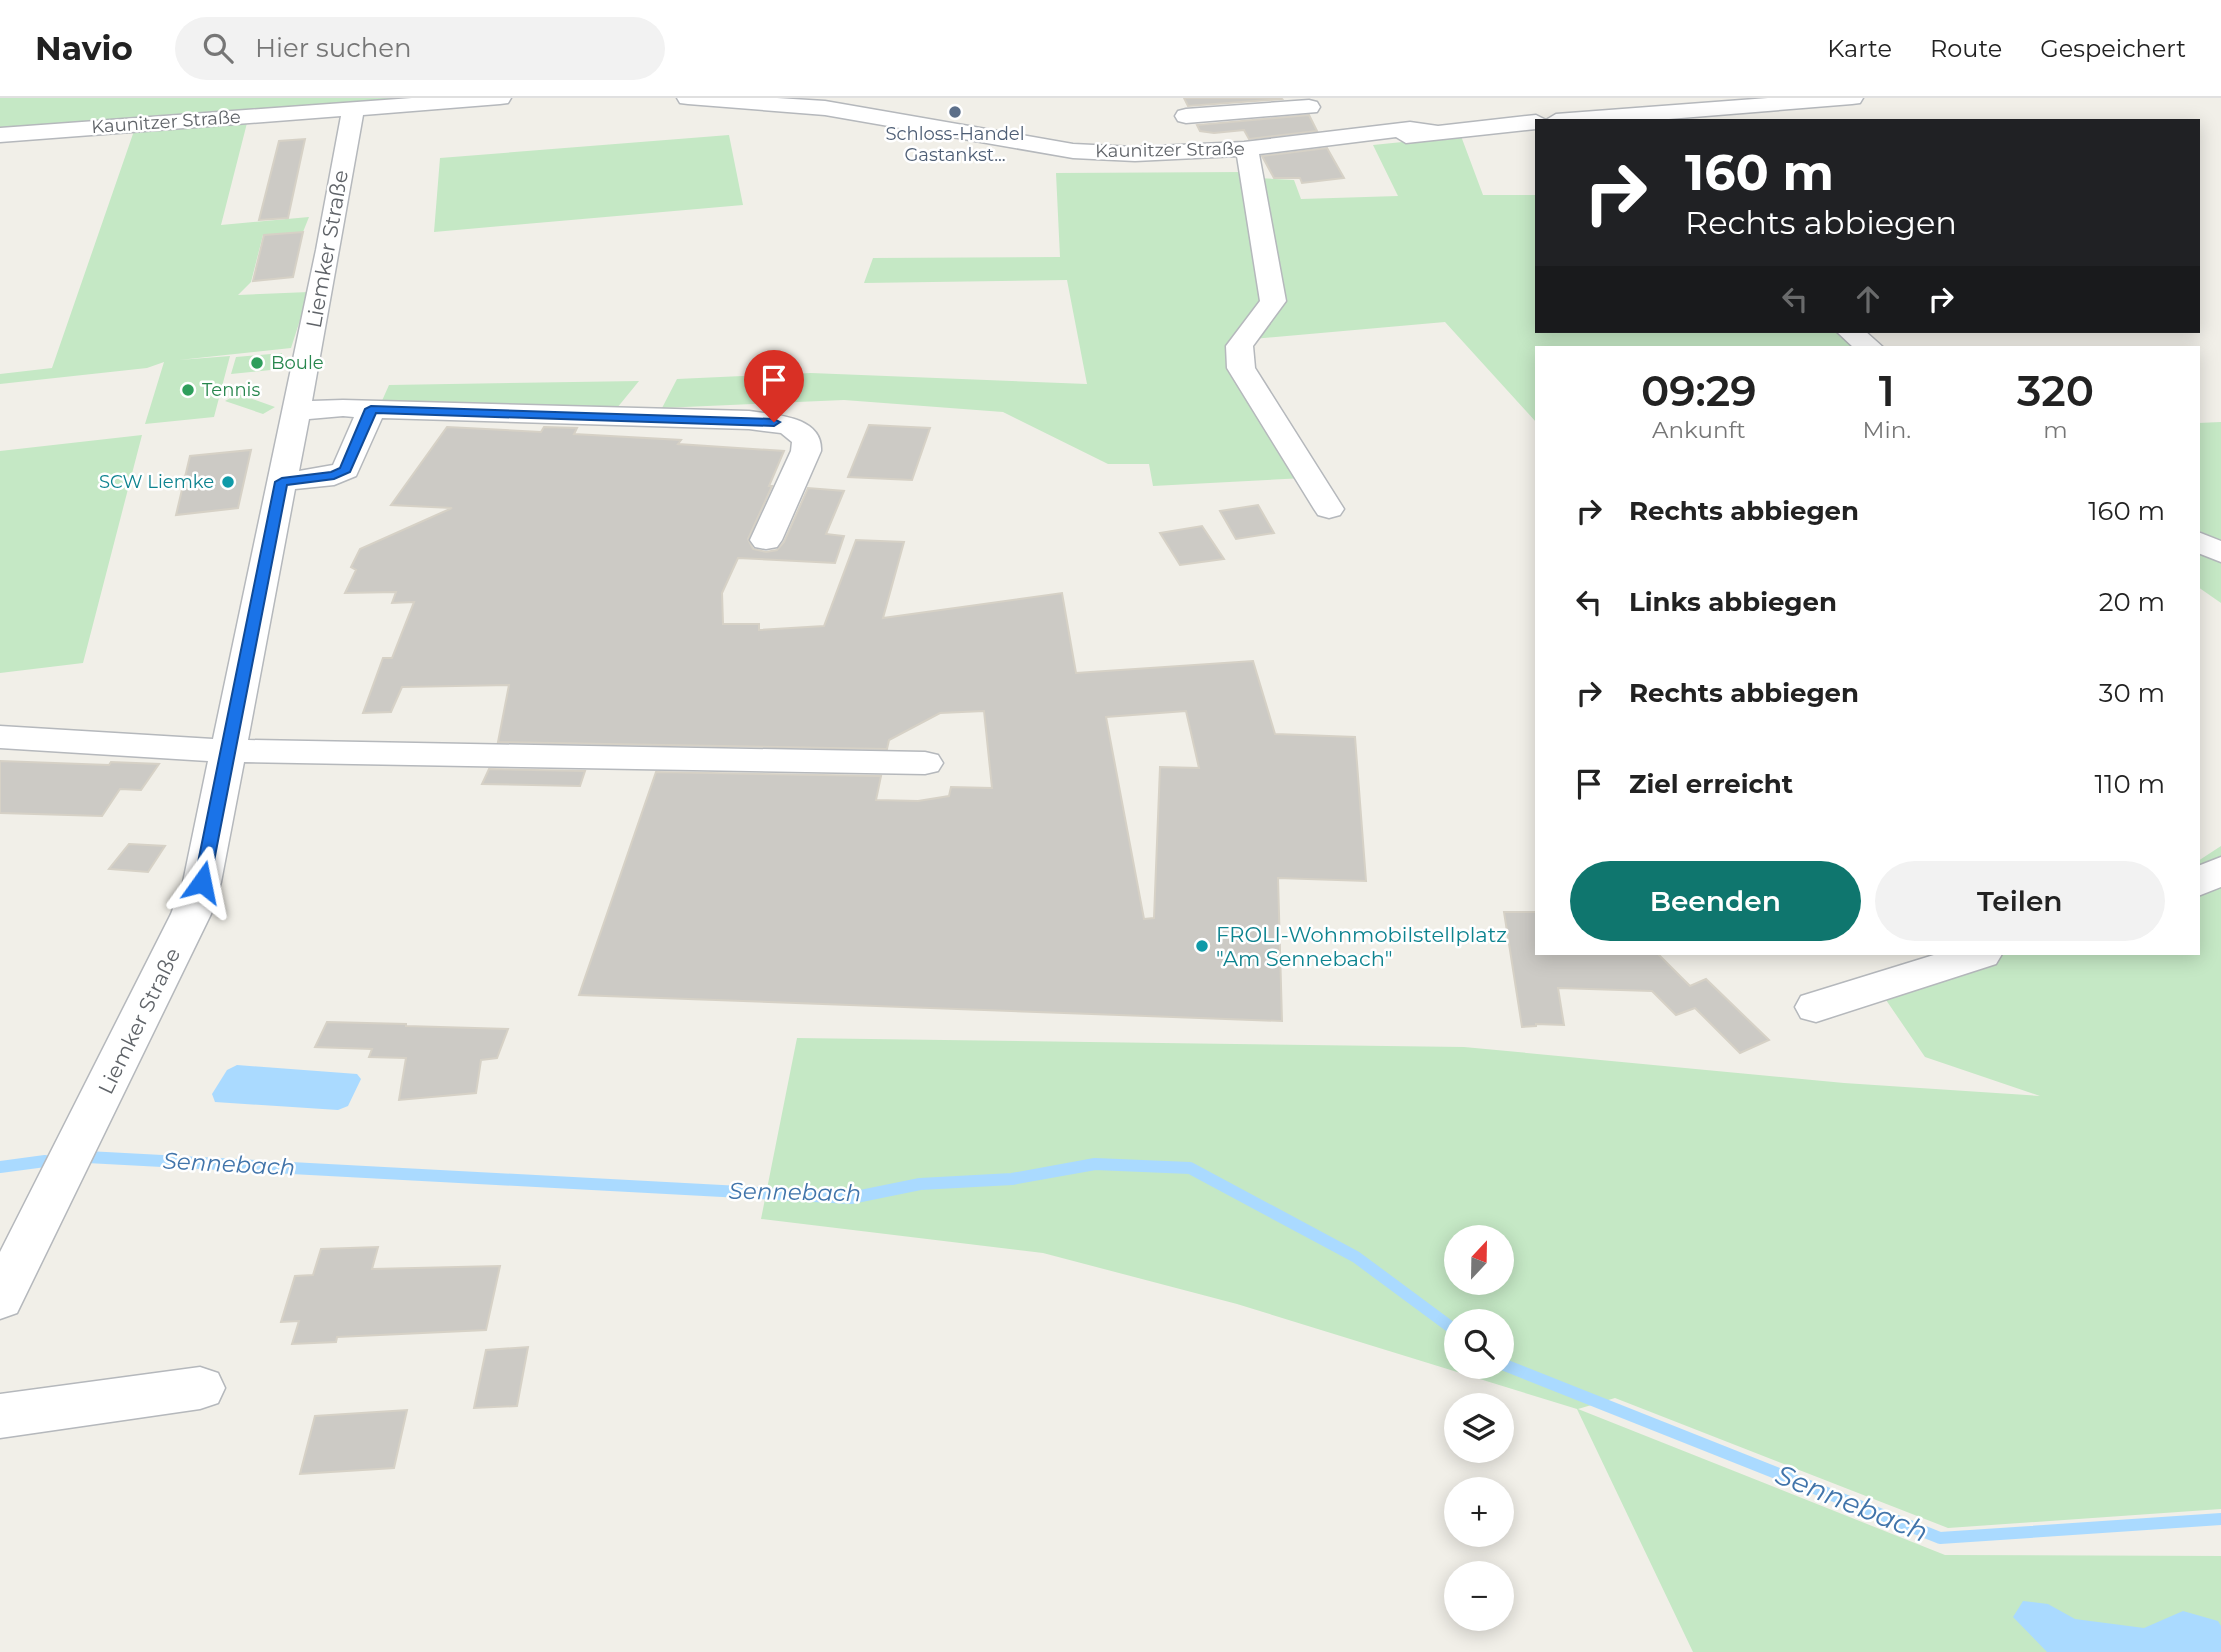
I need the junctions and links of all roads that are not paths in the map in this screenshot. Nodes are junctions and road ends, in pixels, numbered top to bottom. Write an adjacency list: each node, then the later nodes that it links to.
1 (499, 98): 6 (street, Kaunitzer Straße)
2 (688, 98): 4 (street, Kaunitzer Straße)
3 (1852, 98): 7 (street)
4 (756, 99): 13 (street, Kaunitzer Straße)
5 (1306, 102): 8 (street); 12 (street)
6 (353, 108): 11 (street, Kaunitzer Straße); 17 (street, Liemker Straße)
7 (1732, 114): 9 (street)
8 (1186, 116)
9 (1606, 119)
10 (1535, 122): 12 (street, Kaunitzer Straße)
11 (0, 135)
12 (1335, 140): 13 (street, Kaunitzer Straße)
13 (1244, 149): 19 (street)
14 (1852, 333): 15 (street)
15 (1868, 346)
16 (371, 409): 17 (street); 18 (street); 20 (street)
17 (295, 411): 18 (street, Liemker Straße)
18 (282, 482): 24 (street, Liemker Straße)
19 (1329, 509)
20 (766, 540)
21 (2200, 542): 22 (street)
22 (2221, 553)
23 (0, 737): 24 (street)
24 (229, 751): 25 (street); 30 (street, Liemker Straße)
25 (925, 763)
26 (2221, 870): 27 (street)
27 (2200, 882)
28 (1979, 955): 29 (street)
29 (1816, 1007)
30 (0, 1299)
31 (200, 1388): 32 (street)
32 (0, 1416)

